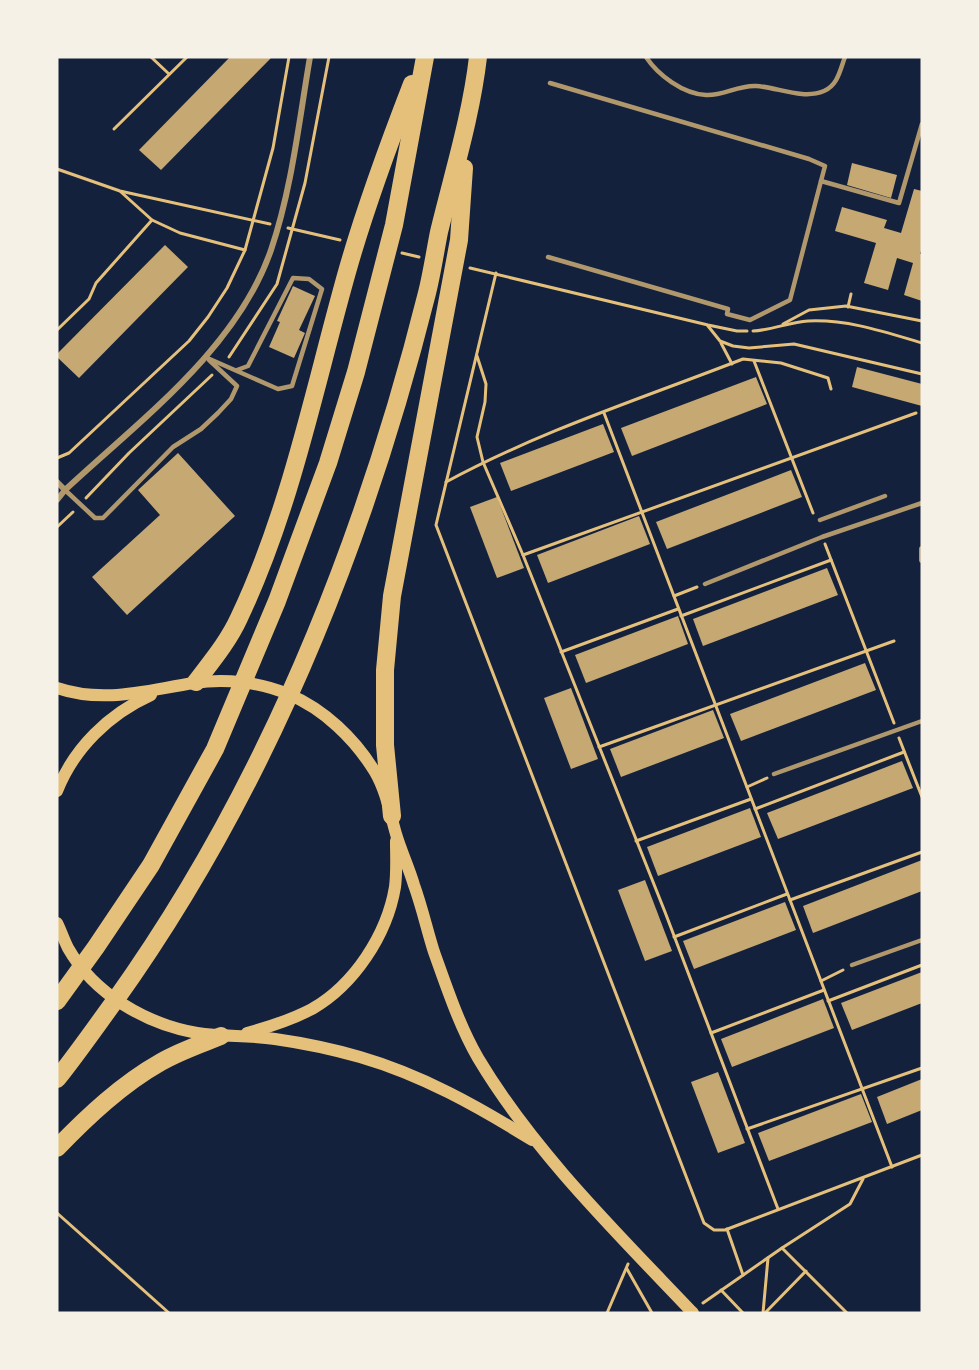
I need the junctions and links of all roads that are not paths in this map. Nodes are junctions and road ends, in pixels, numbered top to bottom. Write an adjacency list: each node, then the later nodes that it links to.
1 (310, 57): 11 (street)
2 (424, 57): 23 (highway); 33 (highway)
3 (478, 57): 7 (highway)
4 (646, 57): 5 (lane)
5 (845, 57)
6 (550, 83): 9 (lane)
7 (468, 120): 29 (highway); 36 (highway)
8 (922, 124): 9 (lane)
9 (821, 181): 10 (lane)
10 (548, 257)
11 (205, 357): 12 (lane); 14 (street); 14 (lane)
12 (237, 370): 12 (lane)
13 (57, 483): 14 (street)
14 (65, 490): 15 (street); 17 (street)
15 (57, 495)
16 (885, 496): 19 (lane)
17 (57, 500)
18 (922, 503): 22 (lane)
19 (820, 520)
20 (922, 549): 21 (street)
21 (922, 560)
22 (705, 584)
23 (196, 682): 25 (main road); 29 (main road)
24 (57, 688): 25 (main road)
25 (166, 689): 28 (main road)
26 (922, 721): 27 (lane)
27 (774, 774)
28 (57, 791)
29 (394, 825): 34 (main road); 37 (main road)
30 (57, 923): 35 (main road)
31 (922, 940): 32 (lane)
32 (852, 965)
33 (57, 1001)
34 (240, 1035): 35 (main road); 37 (main road)
35 (221, 1036): 38 (highway)
36 (57, 1079)
37 (538, 1144): 39 (main road)
38 (57, 1148)
39 (695, 1310)

